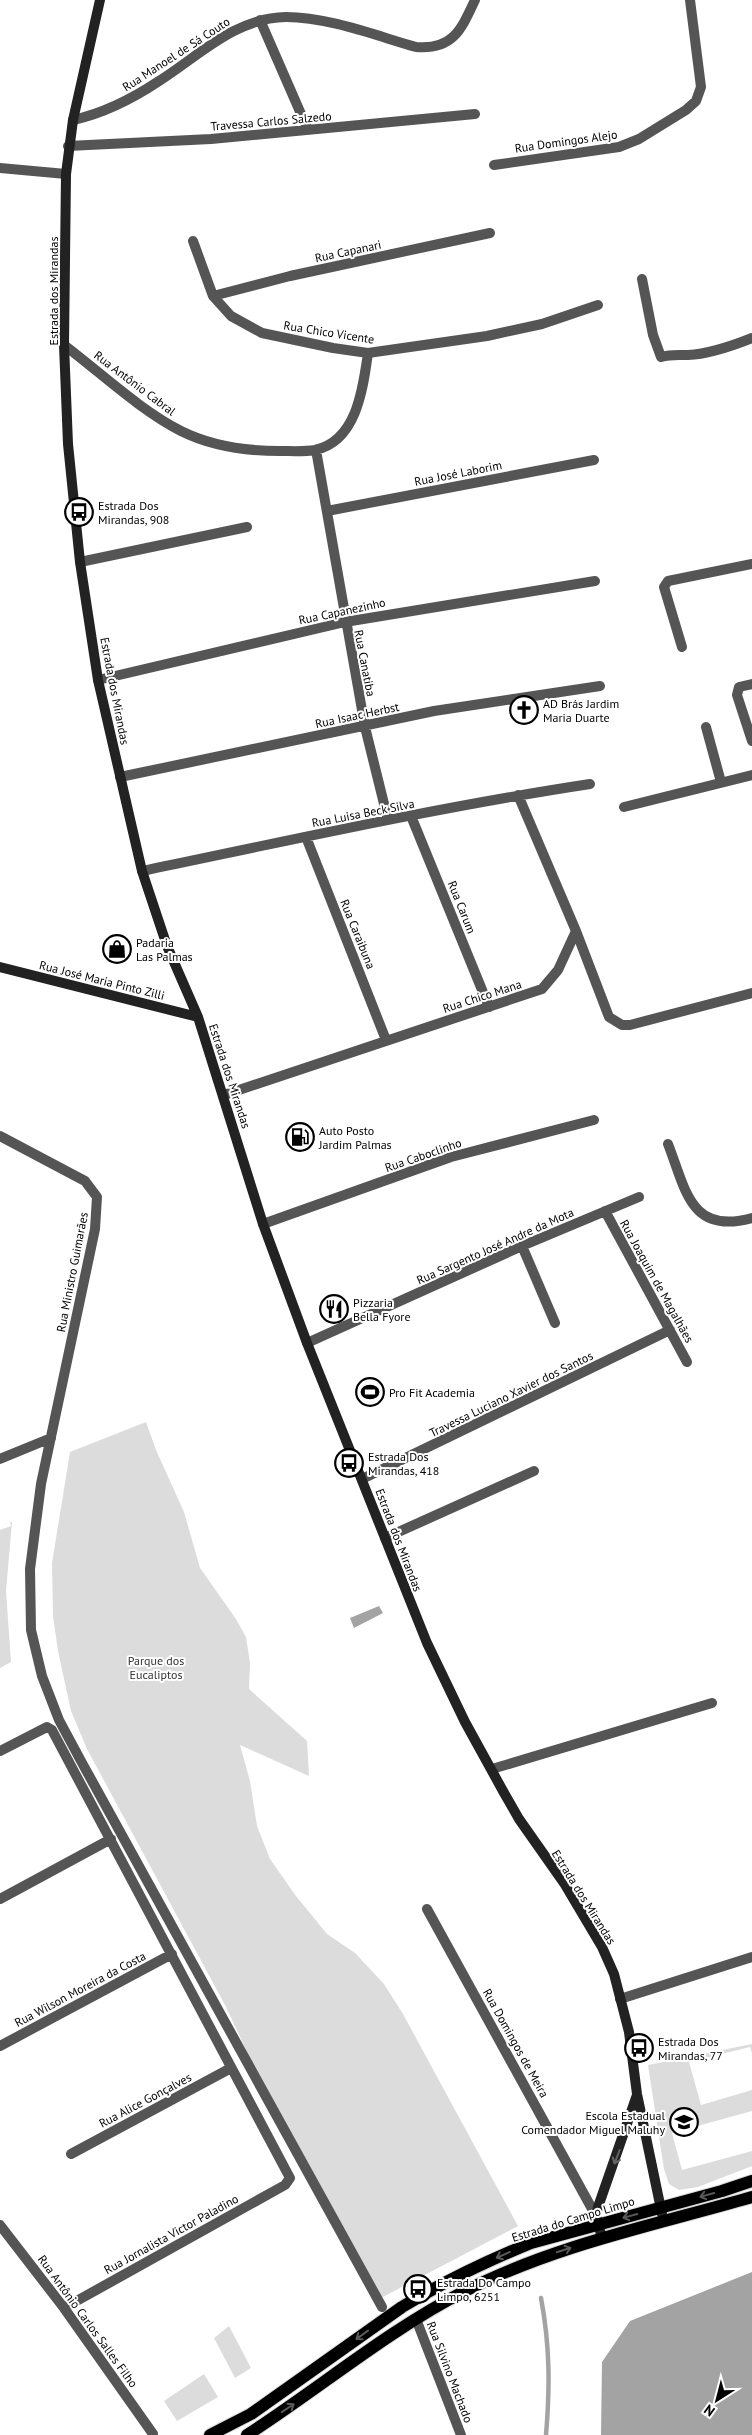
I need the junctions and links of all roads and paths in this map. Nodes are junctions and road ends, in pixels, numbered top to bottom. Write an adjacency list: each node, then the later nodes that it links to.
1 (100, 0): 6 (street, Estrada dos Mirandas)
2 (475, 0): 4 (street, Rua Manoel de Sá Couto)
3 (690, 0): 9 (street, Rua Domingos Alejo)
4 (260, 20): 6 (street, Rua Manoel de Sá Couto); 7 (street)
5 (475, 114): 7 (street, Travessa Carlos Salzedo)
6 (73, 120): 8 (street, Estrada dos Mirandas)
7 (308, 130): 8 (street, Travessa Carlos Salzedo)
8 (68, 146): 11 (street, Estrada dos Mirandas)
9 (494, 165)
10 (0, 168): 11 (street)
11 (66, 174): 18 (street, Estrada dos Mirandas)
12 (490, 233): 15 (street, Rua Capanari)
13 (193, 241): 15 (street, Rua Chico Vicente)
14 (642, 279): 17 (street)
15 (213, 296): 19 (street, Rua Chico Vicente)
16 (598, 305): 19 (street, Rua Chico Vicente)
17 (752, 338)
18 (64, 345): 20 (street, Rua Antônio Cabral); 24 (street, Estrada dos Mirandas)
19 (368, 353): 20 (street)
20 (316, 450): 22 (street, Rua Canatiba)
21 (594, 460): 22 (street, Rua José Laborim)
22 (327, 511): 27 (street, Rua Canatiba)
23 (247, 527): 24 (street)
24 (80, 562): 29 (street, Estrada dos Mirandas)
25 (752, 564): 28 (street)
26 (595, 582): 27 (street, Rua Capanezinho)
27 (345, 622): 29 (street, Rua Capanezinho); 32 (street, Rua Canatiba)
28 (682, 647)
29 (98, 680): 36 (street, Estrada dos Mirandas)
30 (752, 684): 34 (street)
31 (600, 686): 32 (street, Rua Isaac Herbst)
32 (365, 727): 36 (street, Rua Isaac Herbst); 42 (street, Rua Canatiba)
33 (706, 727): 37 (street)
34 (752, 741)
35 (752, 775): 37 (street)
36 (120, 778): 44 (street, Estrada dos Mirandas)
37 (721, 782): 40 (street)
38 (590, 784): 39 (street, Rua Luisa Beck Silva)
39 (518, 795): 41 (street, Rua Luisa Beck Silva); 45 (street)
40 (624, 807)
41 (411, 816): 42 (street, Rua Luisa Beck Silva); 48 (street, Rua Carum)
42 (388, 820): 43 (street, Rua Luisa Beck Silva)
43 (306, 837): 44 (street, Rua Luisa Beck Silva); 50 (street, Rua Caraibuna)
44 (142, 872): 49 (street, Estrada dos Mirandas)
45 (576, 931): 47 (street); 48 (street, Rua Chico Mana)
46 (0, 966): 49 (street, Rua José Maria Pinto Zilli)
47 (752, 993)
48 (489, 1007): 50 (street, Rua Chico Mana)
49 (198, 1017): 51 (street, Estrada dos Mirandas)
50 (386, 1040): 51 (street, Rua Chico Mana)
51 (224, 1095): 58 (street, Estrada dos Mirandas)
52 (594, 1120): 58 (street, Rua Caboclinho)
53 (0, 1137): 64 (street, Rua Ministro Guimarães)
54 (668, 1144): 57 (street)
55 (639, 1197): 56 (street, Rua Sargento José Andre da Mota)
56 (605, 1211): 59 (street, Rua Sargento José Andre da Mota); 61 (street, Rua Joaquim de Magalhães)
57 (752, 1218)
58 (262, 1224): 62 (street, Estrada dos Mirandas)
59 (522, 1246): 60 (street); 62 (street, Rua Sargento José Andre da Mota)
60 (555, 1323)
61 (670, 1330): 63 (street, Rua Joaquim de Magalhães); 67 (street, Travessa Luciano Xavier dos Santos)
62 (307, 1343): 67 (street, Estrada dos Mirandas)
63 (687, 1362)
64 (51, 1438): 65 (street); 89 (street)
65 (0, 1458)
66 (534, 1471): 68 (street)
67 (362, 1479): 68 (street, Estrada dos Mirandas)
68 (385, 1538): 71 (street, Estrada dos Mirandas)
69 (712, 1703): 71 (street)
70 (0, 1751): 72 (street)
71 (492, 1769): 77 (street, Estrada dos Mirandas)
72 (111, 1840): 73 (street); 75 (street)
73 (0, 1899)
74 (427, 1909): 85 (street, Rua Domingos de Meira)
75 (172, 1954): 78 (street, Rua Wilson Moreira da Costa); 79 (street)
76 (752, 1957): 77 (street)
77 (620, 1999): 80 (street, Estrada dos Mirandas)
78 (0, 2046)
79 (230, 2068): 81 (street, Rua Alice Gonçalves); 90 (street, Rua Jornalista Victor Paladino)
80 (638, 2094): 84 (street, Estrada dos Mirandas); 85 (street, Estrada dos Mirandas, one-way to 85)
81 (72, 2154)
82 (752, 2181): 84 (main road, Estrada do Campo Limpo, one-way to 84)
83 (752, 2197): 86 (main road)
84 (661, 2208): 85 (main road, Estrada do Campo Limpo, one-way to 85); 86 (street, Estrada dos Mirandas)
85 (598, 2220): 88 (street); 93 (main road, Estrada do Campo Limpo, one-way to 93)
86 (664, 2223): 88 (main road)
87 (0, 2225): 90 (street, Rua Antônio Carlos Salles Filho)
88 (602, 2238): 91 (main road, one-way to 88)
89 (382, 2307)
90 (64, 2308): 92 (street, Rua Antônio Carlos Salles Filho)
91 (416, 2319): 94 (main road, one-way to 91); 95 (street, Rua Silvino Machado)
92 (153, 2434)
93 (210, 2435)
94 (247, 2435)
95 (461, 2435)

